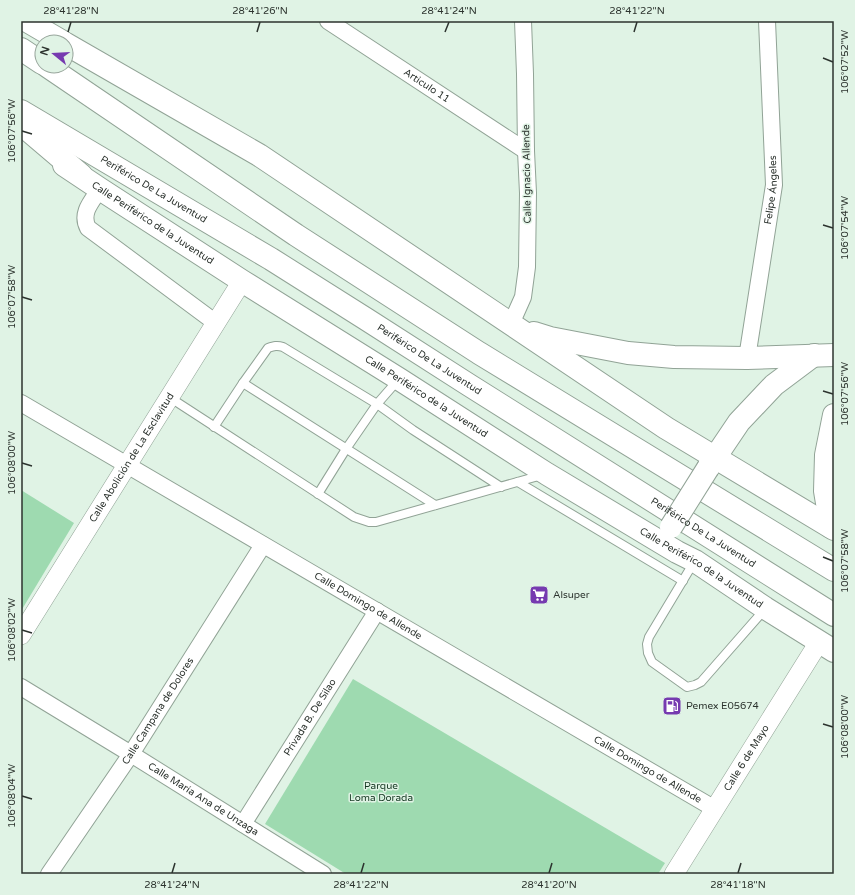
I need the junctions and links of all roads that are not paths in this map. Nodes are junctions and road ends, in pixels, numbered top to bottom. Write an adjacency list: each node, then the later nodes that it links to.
1 (28, 21): 5 (main road)
2 (328, 21): 13 (street, Articulo 11)
3 (523, 21): 13 (street, Calle Ignacio Allende)
4 (767, 21): 20 (street, Felipe Ángeles)
5 (50, 34)
6 (22, 49): 8 (main road)
7 (74, 49): 18 (main road)
8 (34, 57)
9 (59, 74): 40 (main road)
10 (21, 112): 44 (main road, Periférico De La Juventud)
11 (21, 124): 14 (main road)
12 (21, 137): 14 (main road, Calle Periférico de la Juventud)
13 (526, 151): 18 (street, Calle Ignacio Allende)
14 (81, 175): 15 (main road, Calle Periférico de la Juventud)
15 (100, 189): 16 (main road, Calle Periférico de la Juventud); 17 (street)
16 (242, 282): 17 (street, Calle Abolición de La Esclavitud); 21 (main road, Calle Periférico de la Juventud)
17 (216, 323): 23 (street, Calle Abolición de La Esclavitud)
18 (515, 327): 20 (main road); 29 (main road)
19 (824, 355): 20 (main road); 29 (main road)
20 (747, 358)
21 (399, 379): 25 (lane); 31 (main road, Calle Periférico de la Juventud)
22 (243, 383): 25 (lane); 27 (lane); 28 (lane)
23 (169, 397): 27 (lane); 30 (street, Calle Abolición de La Esclavitud)
24 (21, 403): 30 (street, Calle Domingo de Allende)
25 (377, 404): 28 (lane); 33 (lane)
26 (834, 415): 36 (main road)
27 (214, 427): 34 (lane)
28 (346, 449): 34 (lane); 35 (lane)
29 (711, 463): 36 (main road); 37 (main road, bridge)
30 (127, 464): 38 (street, Calle Domingo de Allende); 45 (street, Calle Abolición de La Esclavitud)
31 (547, 474): 32 (lane); 37 (main road, Calle Periférico de la Juventud)
32 (518, 482): 33 (lane); 41 (lane)
33 (501, 487): 35 (lane)
34 (318, 494): 35 (lane)
35 (435, 505)
36 (832, 528)
37 (666, 535): 39 (main road, Calle Periférico de la Juventud)
38 (263, 545): 43 (street, Calle Domingo de Allende); 48 (street, Calle Campana de Dolores)
39 (695, 562): 41 (lane); 42 (main road, Calle Periférico de la Juventud)
40 (834, 570)
41 (683, 581): 42 (lane)
42 (765, 608): 46 (main road, Calle Periférico de la Juventud)
43 (377, 611): 49 (street, Calle Domingo de Allende); 50 (street, Privada B. De Silao)
44 (834, 615)
45 (21, 635)
46 (827, 646): 49 (street, Calle 6 de Mayo)
47 (21, 687): 48 (street, Calle María Ana de Unzaga)
48 (131, 754): 50 (street, Calle María Ana de Unzaga); 51 (street, Calle Campana de Dolores)
49 (715, 809): 53 (street, Calle 6 de Mayo)
50 (243, 824): 52 (street, Calle María Ana de Unzaga)
51 (52, 873)
52 (324, 874)
53 (674, 874)

